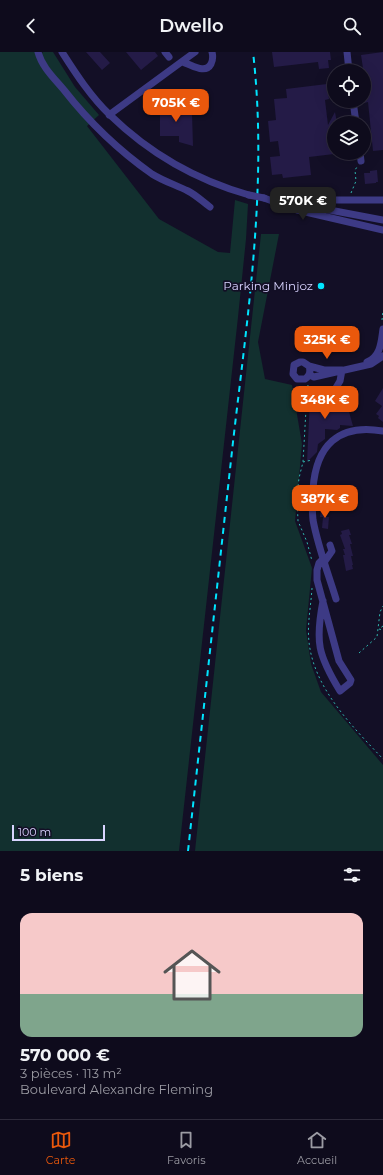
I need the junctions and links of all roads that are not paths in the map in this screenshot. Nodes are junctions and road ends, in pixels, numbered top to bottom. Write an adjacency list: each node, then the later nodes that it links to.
1 (38, 52): 12 (street)
2 (62, 52): 8 (street)
3 (195, 52): 6 (street)
4 (212, 52): 6 (street)
5 (347, 52): 7 (street)
6 (182, 62): 8 (street)
7 (348, 64)
8 (109, 115): 9 (street, bridge)
9 (264, 198): 11 (street); 14 (street)
10 (383, 200): 11 (street)
11 (286, 201): 13 (street)
12 (210, 207)
13 (383, 220)
14 (383, 230)
15 (383, 329): 18 (street)
16 (383, 356): 18 (street)
17 (310, 366): 19 (street); 20 (street); 20 (street)
18 (360, 366): 19 (street)
19 (342, 370): 20 (street); 21 (street)
20 (310, 375)
21 (334, 390)
22 (383, 431): 24 (street)
23 (330, 545): 24 (street)
24 (324, 560): 25 (street); 26 (street)
25 (336, 599)
26 (323, 601): 26 (street)

